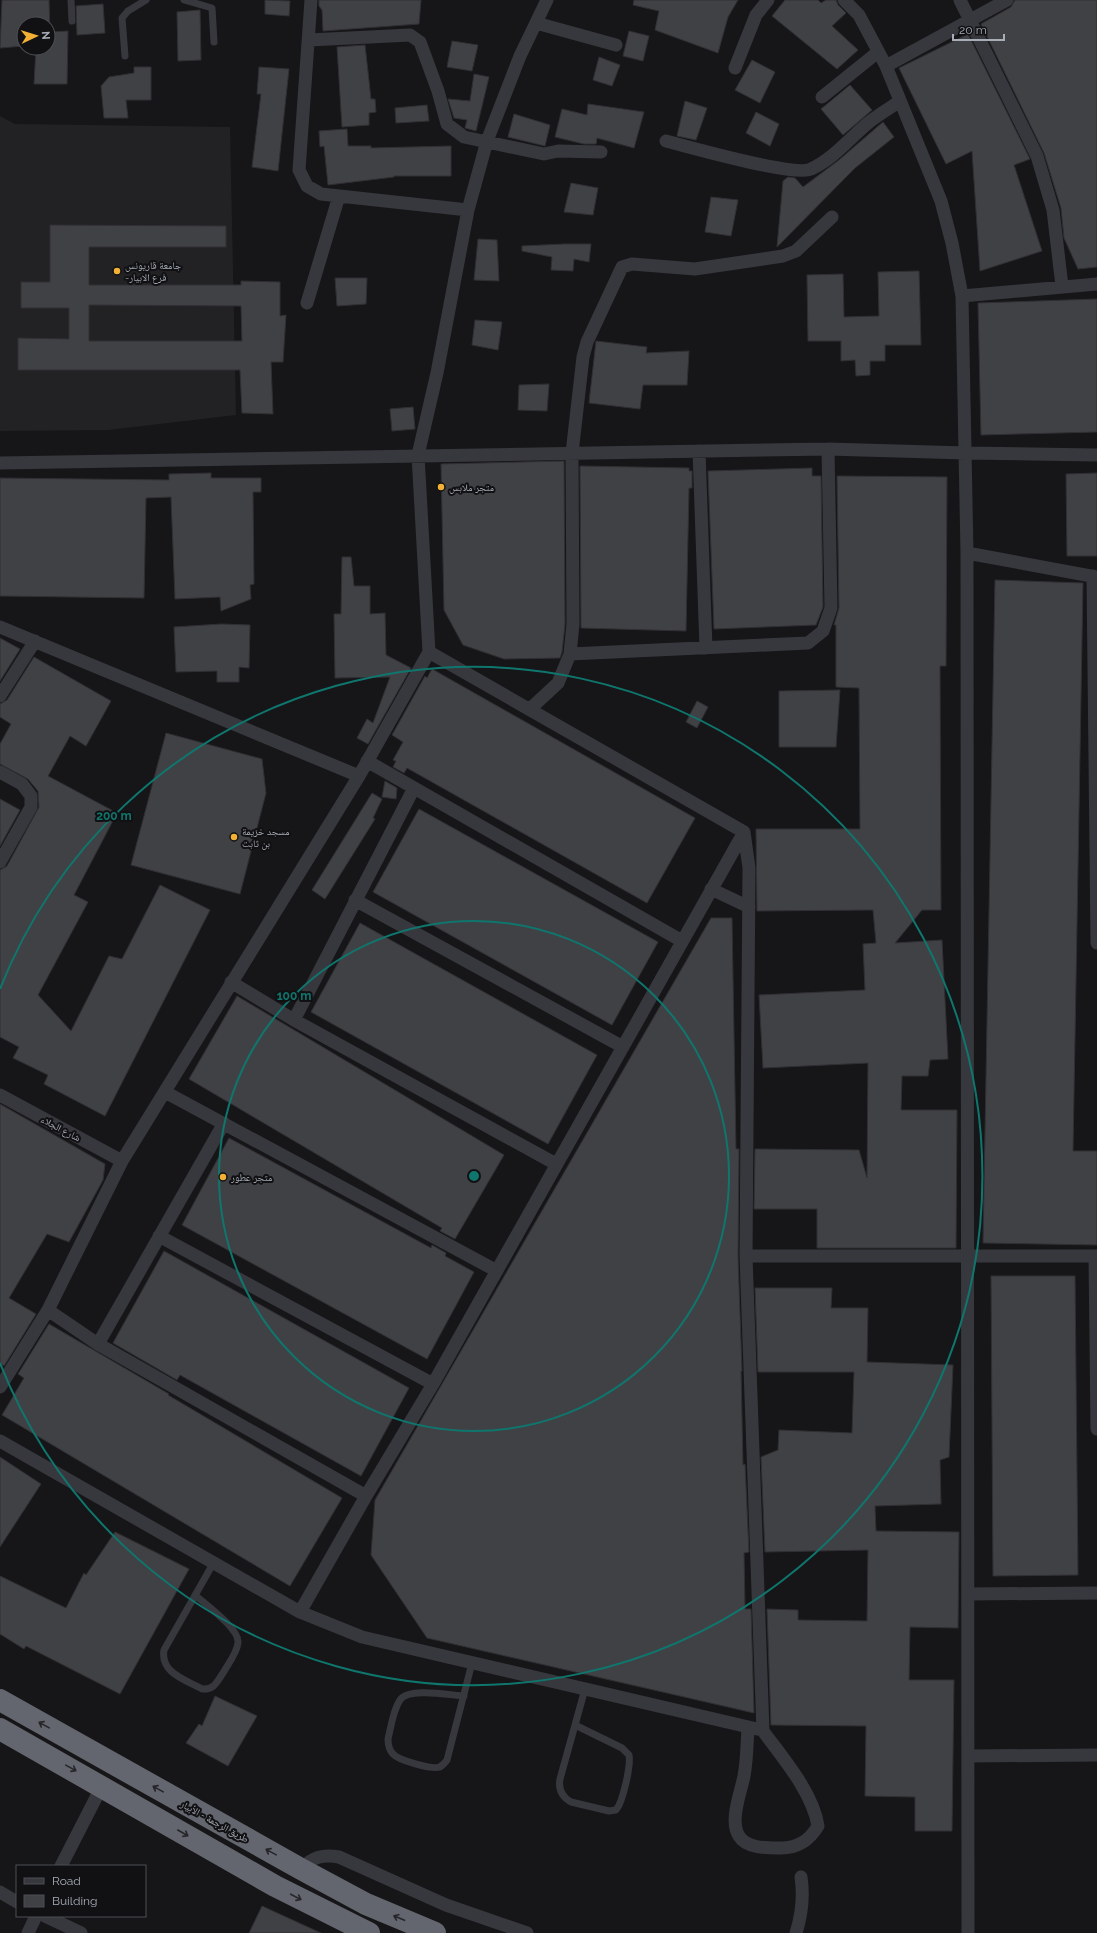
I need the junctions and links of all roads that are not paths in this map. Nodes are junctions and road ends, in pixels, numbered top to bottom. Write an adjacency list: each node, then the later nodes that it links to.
1 (72, 0): 11 (lane)
2 (146, 0): 17 (lane)
3 (184, 0): 14 (lane)
4 (310, 0): 13 (street)
5 (547, 0): 12 (street)
6 (768, 0): 19 (street)
7 (844, 0): 16 (street)
8 (960, 0): 10 (street)
9 (1007, 0): 10 (street)
10 (970, 19): 18 (street); 29 (street)
11 (72, 21)
12 (536, 24): 15 (street); 22 (street)
13 (309, 40): 22 (street); 25 (street)
14 (214, 42)
15 (616, 45)
16 (878, 52): 18 (street); 20 (street)
17 (126, 56)
18 (886, 66): 21 (street)
19 (735, 68)
20 (822, 97)
21 (900, 101): 23 (street); 30 (street)
22 (487, 141): 24 (street); 26 (street)
23 (666, 141)
24 (601, 152)
25 (339, 196): 26 (street); 31 (street)
26 (468, 210): 36 (street)
27 (832, 217): 34 (street)
28 (1097, 284): 29 (street)
29 (1062, 286): 30 (street)
30 (962, 296): 35 (street)
31 (307, 303)
32 (828, 449): 33 (street); 35 (street); 43 (street)
33 (699, 451): 34 (street); 43 (street)
34 (572, 453): 36 (street); 45 (street)
35 (966, 453): 37 (street); 39 (street)
36 (418, 455): 38 (street); 44 (street)
37 (1097, 455)
38 (0, 463)
39 (967, 553): 40 (street); 70 (street)
40 (1095, 576): 53 (street)
41 (0, 627): 42 (street)
42 (35, 641): 46 (street); 50 (street)
43 (706, 648): 45 (street)
44 (429, 652): 47 (street); 48 (street)
45 (570, 654): 47 (street)
46 (0, 696)
47 (530, 710): 52 (street)
48 (367, 761): 50 (street); 51 (street)
49 (0, 772): 54 (street)
50 (359, 776): 60 (street)
51 (414, 788): 56 (street); 58 (street)
52 (744, 832): 55 (street); 57 (street)
53 (1097, 861): 59 (street)
54 (0, 862)
55 (711, 889): 57 (street); 58 (street)
56 (355, 900): 61 (street); 62 (street)
57 (749, 907): 69 (street)
58 (682, 941): 62 (street)
59 (1097, 943)
60 (231, 982): 61 (street); 63 (street)
61 (294, 1020): 67 (street)
62 (622, 1047): 67 (street)
63 (165, 1092): 65 (street); 66 (street)
64 (0, 1095): 66 (street, شارع الجلاء)
65 (224, 1123): 68 (street); 72 (street)
66 (122, 1161): 73 (street)
67 (556, 1164): 72 (street)
68 (159, 1236): 74 (street); 75 (street)
69 (746, 1256): 70 (street); 92 (street)
70 (967, 1256): 71 (street); 82 (street)
71 (1096, 1256): 77 (street)
72 (497, 1271): 75 (street)
73 (48, 1310): 74 (street); 76 (street)
74 (98, 1344): 79 (street)
75 (433, 1384): 79 (street)
76 (0, 1387)
77 (1097, 1429)
78 (0, 1441): 80 (street)
79 (366, 1496): 84 (street)
80 (214, 1562): 83 (lane); 84 (street)
81 (1097, 1592): 82 (street)
82 (969, 1594): 94 (street)
83 (196, 1595): 83 (lane)
84 (300, 1612): 85 (street)
85 (472, 1662): 86 (street); 87 (lane)
86 (585, 1689): 89 (lane); 90 (street)
87 (464, 1696): 87 (lane)
88 (0, 1700): 97 (highway, طريق الرجمة - الأبيار, one-way to 88)
89 (575, 1725): 89 (lane)
90 (748, 1727): 92 (street); 92 (street)
91 (0, 1729): 95 (highway, one-way to 95)
92 (763, 1731)
93 (1097, 1755): 94 (street)
94 (970, 1756): 109 (street)
95 (102, 1786): 96 (street); 105 (highway, one-way to 105)
96 (62, 1865)
97 (301, 1869): 106 (highway, طريق الرجمة - الأبيار, one-way to 97); 107 (street)
98 (801, 1877): 108 (street)
99 (0, 1892): 100 (street)
100 (16, 1901)
101 (36, 1917): 103 (street)
102 (47, 1917): 104 (street)
103 (28, 1933)
104 (81, 1933)
105 (369, 1933)
106 (435, 1933)
107 (527, 1933)
108 (796, 1933)
109 (968, 1933)

